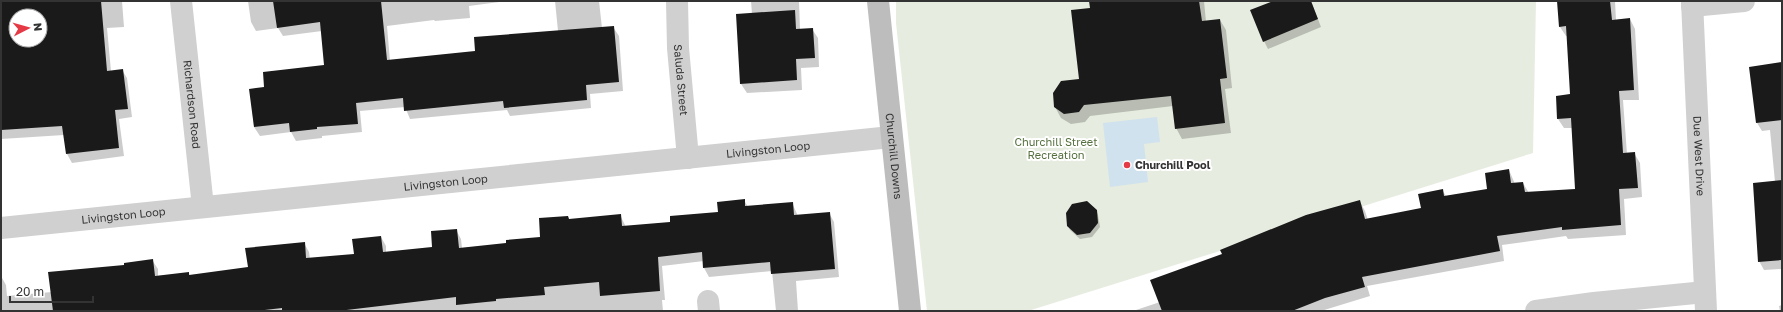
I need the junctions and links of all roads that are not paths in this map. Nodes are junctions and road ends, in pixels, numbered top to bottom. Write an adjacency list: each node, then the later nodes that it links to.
1 (181, 1): 8 (street, Richardson Road)
2 (677, 1): 7 (street, Saluda Street)
3 (878, 1): 6 (street, Churchill Downs)
4 (1744, 1): 5 (street)
5 (1692, 3): 10 (street, Due West Drive)
6 (891, 137): 7 (street, Livingston Loop); 11 (street, Churchill Downs)
7 (688, 158): 8 (street, Livingston Loop)
8 (203, 207): 9 (street, Livingston Loop)
9 (1, 228)
10 (1706, 301): 12 (street)
11 (910, 311)
12 (1536, 311)

